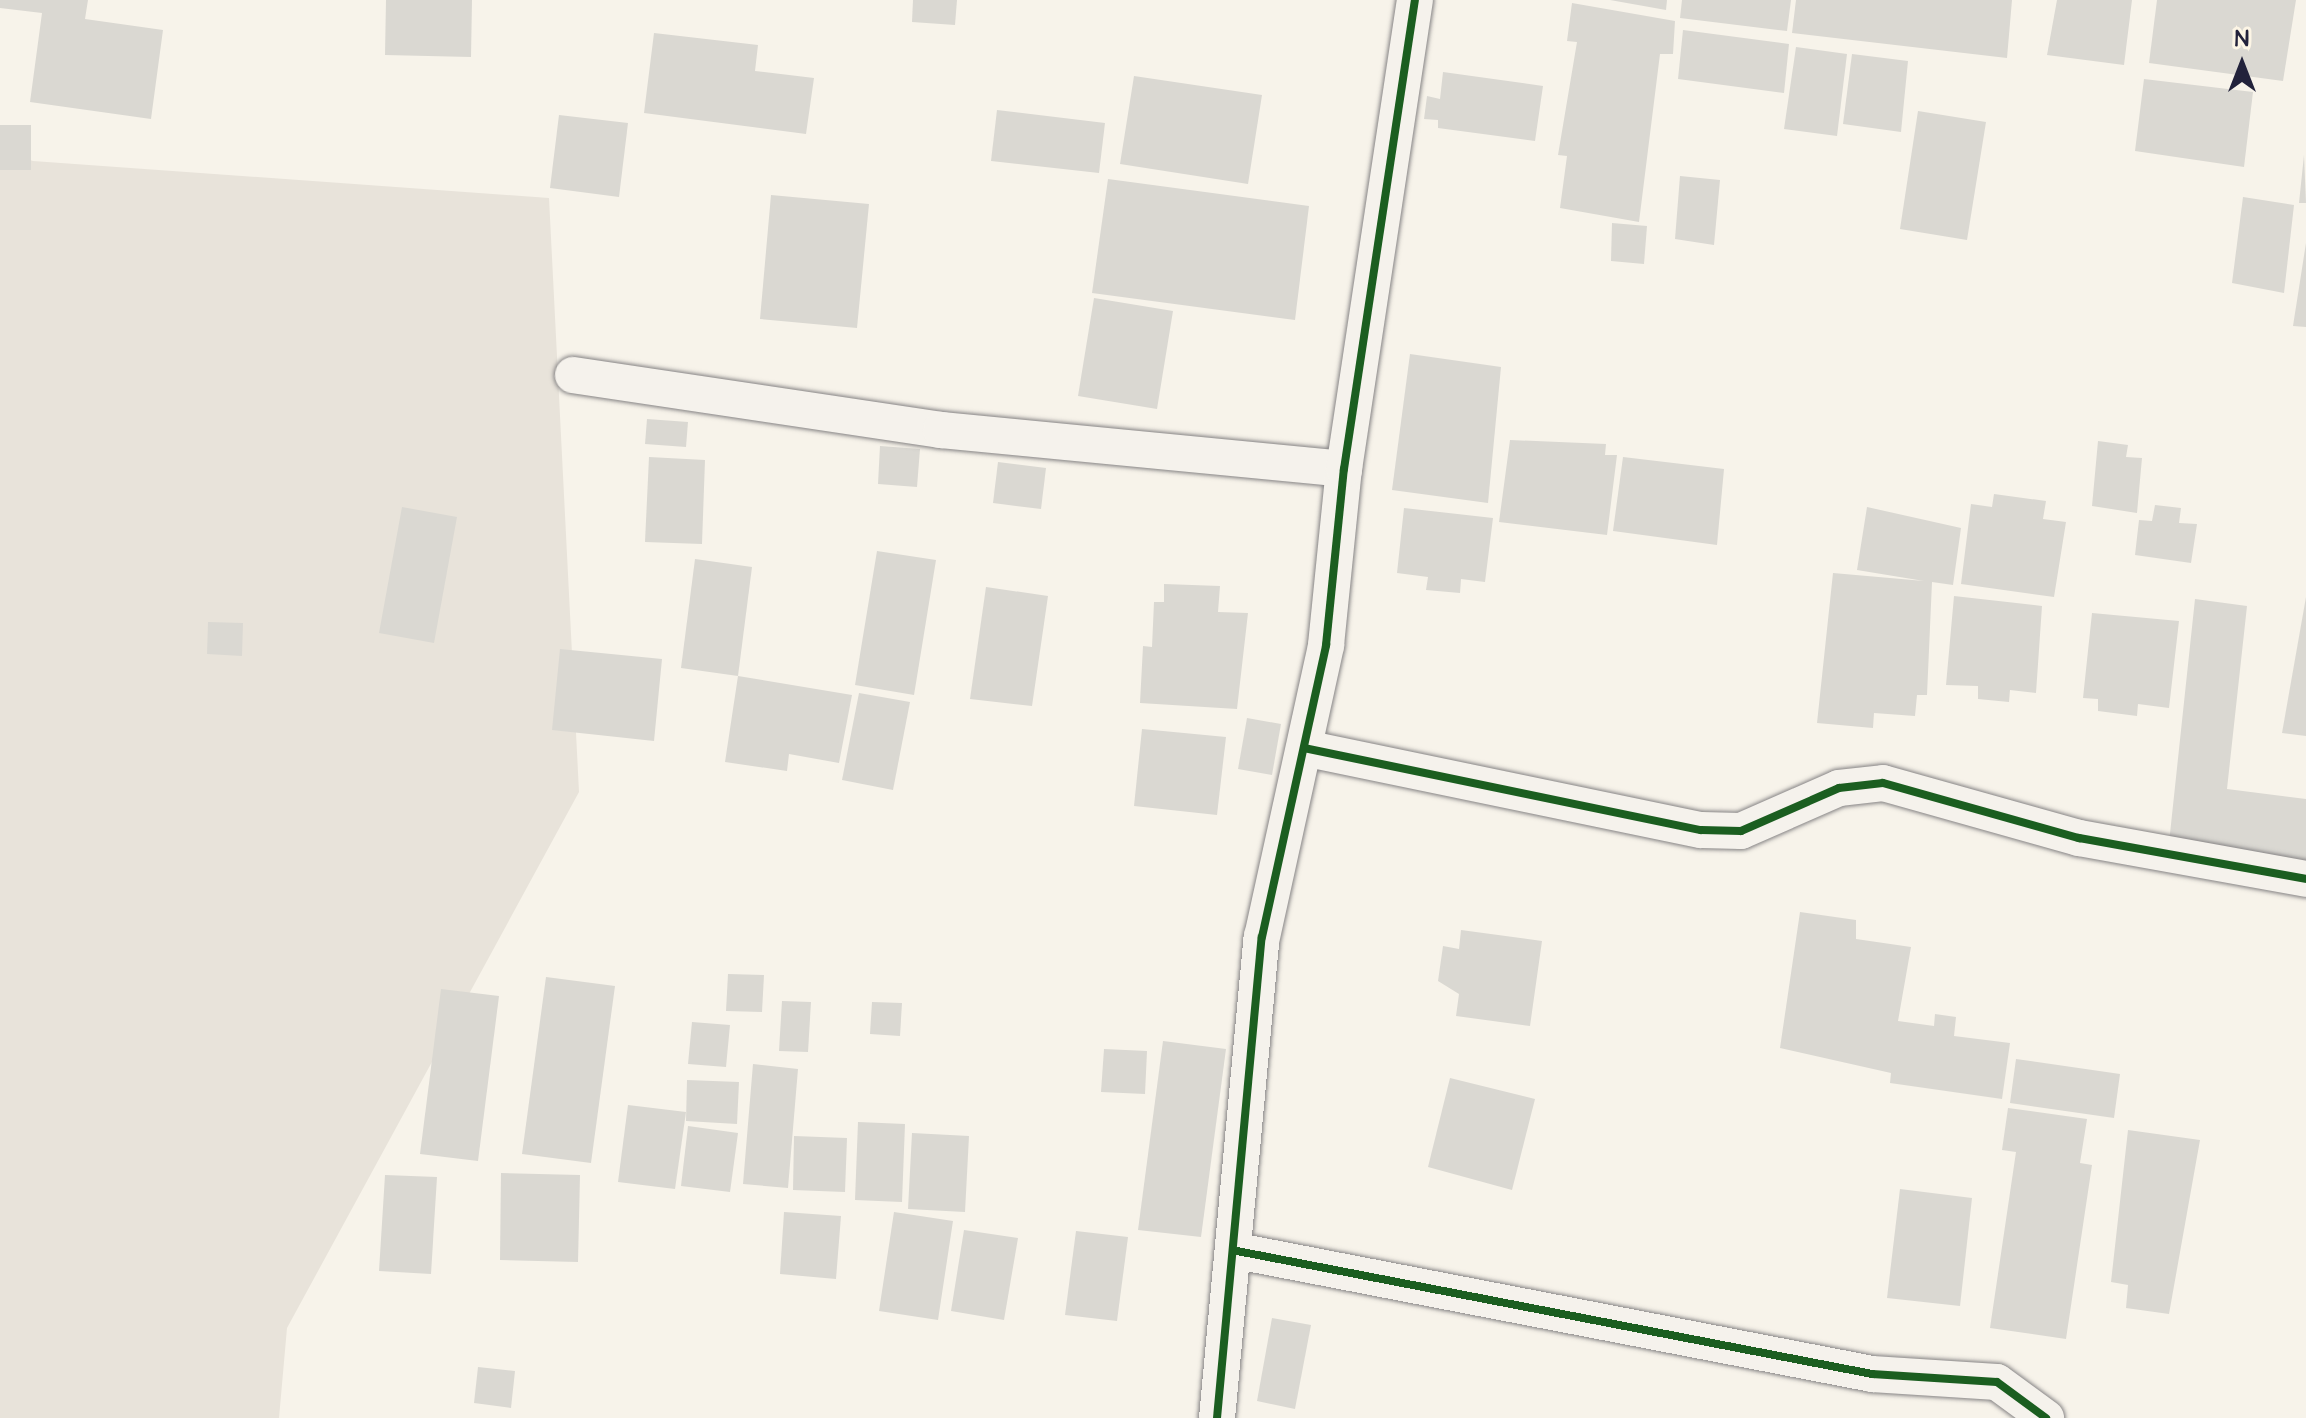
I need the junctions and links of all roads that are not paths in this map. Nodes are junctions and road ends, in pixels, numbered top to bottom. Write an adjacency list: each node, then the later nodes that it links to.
1 (1415, 0): 3 (street)
2 (573, 375): 3 (street)
3 (1344, 469): 4 (street)
4 (1304, 748): 5 (street); 6 (street)
5 (2306, 879)
6 (1237, 1251): 7 (street); 8 (street)
7 (1217, 1418)
8 (2046, 1418)

